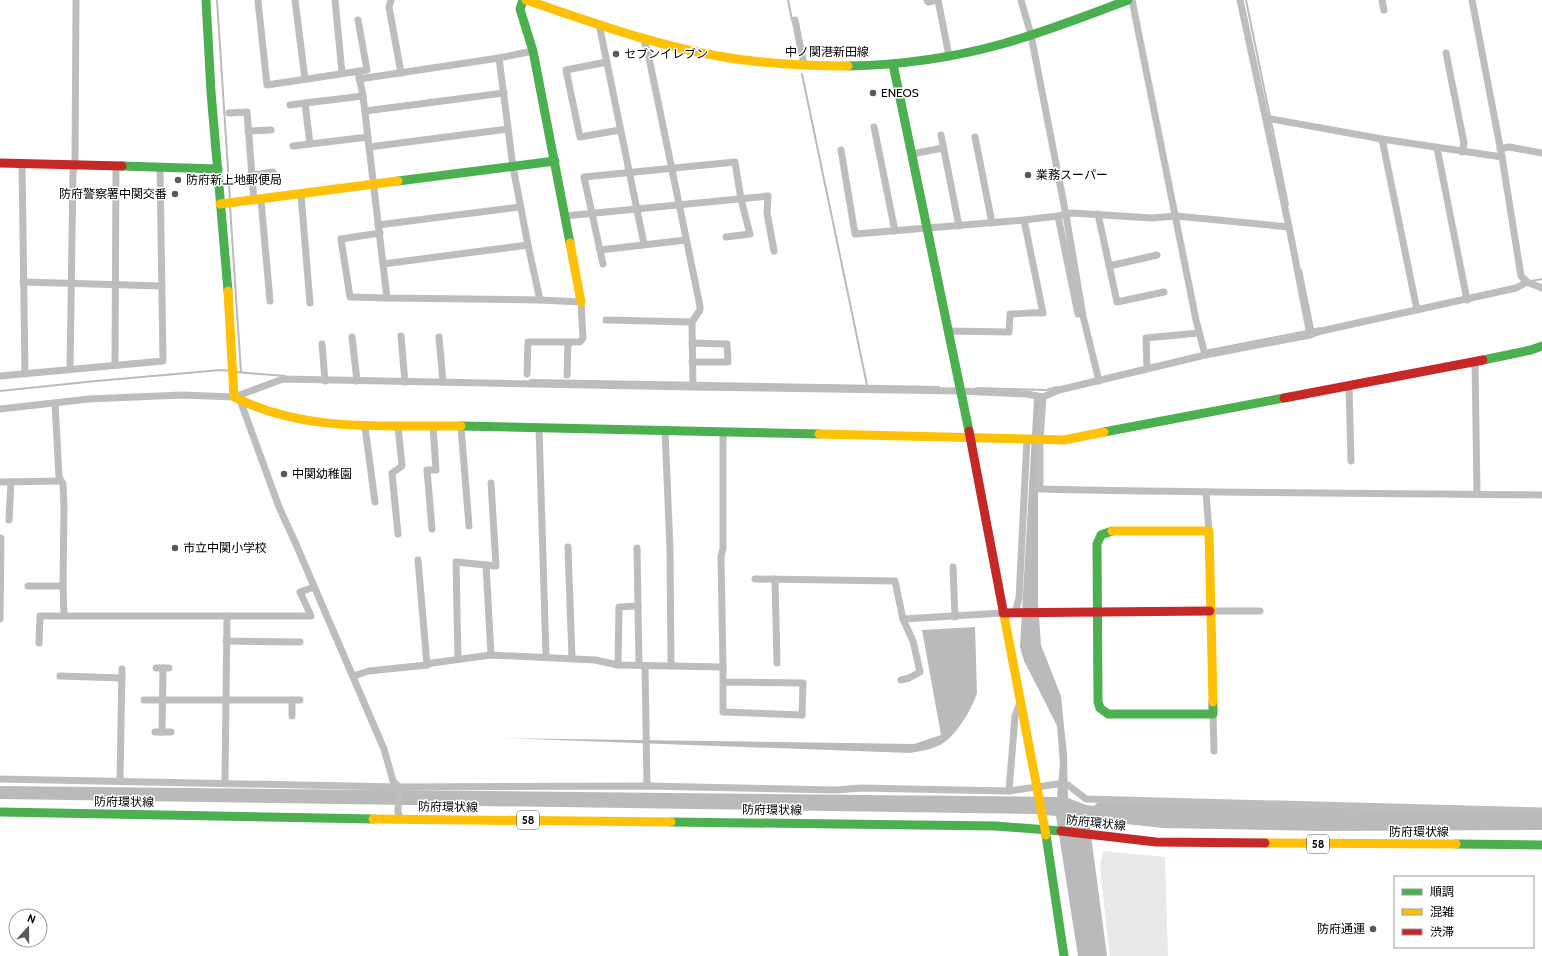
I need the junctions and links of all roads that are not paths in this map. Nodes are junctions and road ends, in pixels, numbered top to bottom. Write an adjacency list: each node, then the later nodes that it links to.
1 (76, 0): 65 (street)
2 (206, 0): 70 (street)
3 (295, 0): 33 (street)
4 (335, 0): 31 (street)
5 (391, 0): 32 (street)
6 (522, 0): 23 (street)
7 (526, 0): 20 (street, 中ノ関港新田線)
8 (927, 0): 9 (street)
9 (938, 0): 25 (street)
10 (1021, 0): 21 (street)
11 (1128, 0): 21 (street, 中ノ関港新田線)
12 (1132, 0): 87 (street)
13 (1240, 0): 41 (street)
14 (1382, 0): 17 (street)
15 (1472, 0): 56 (street)
16 (258, 1): 33 (street)
17 (1384, 10)
18 (358, 20): 30 (street)
19 (795, 20): 29 (street)
20 (599, 24): 22 (street, 中ノ関港新田線); 27 (street)
21 (1031, 35): 25 (street, 中ノ関港新田線); 84 (street)
22 (643, 38): 29 (street, 中ノ関港新田線); 69 (street)
23 (533, 51): 26 (street); 62 (street)
24 (1446, 53): 58 (street)
25 (949, 56): 28 (street, 中ノ関港新田線)
26 (499, 58): 32 (street); 35 (street)
27 (607, 62): 45 (street); 45 (street)
28 (893, 64): 29 (street, 中ノ関港新田線); 60 (street)
29 (804, 66)
30 (358, 71): 31 (street); 34 (street)
31 (342, 73): 33 (street)
32 (401, 74): 34 (street)
33 (305, 79)
34 (359, 79): 36 (street)
35 (504, 93): 39 (street); 43 (street)
36 (363, 96): 37 (street); 39 (street)
37 (305, 103): 38 (street); 51 (street)
38 (290, 105)
39 (364, 111): 48 (street)
40 (229, 113): 46 (street)
41 (1266, 118): 50 (street); 91 (street)
42 (874, 127): 94 (street)
43 (508, 129): 53 (street); 68 (street)
44 (271, 130): 46 (street)
45 (620, 130): 72 (street)
46 (248, 131): 73 (street)
47 (941, 135): 54 (street)
48 (368, 137): 51 (street); 53 (street)
49 (975, 137): 89 (street)
50 (1382, 139): 55 (street); 118 (street)
51 (310, 144): 52 (street)
52 (293, 146)
53 (369, 147): 74 (street)
54 (943, 148): 60 (street); 90 (street)
55 (1436, 148): 58 (street); 114 (street)
56 (1500, 149): 59 (street); 61 (street)
57 (841, 150): 94 (street)
58 (1462, 152): 61 (street)
59 (1542, 153)
60 (912, 154): 92 (street)
61 (1502, 157): 106 (street)
62 (554, 161): 68 (street); 85 (street)
63 (0, 163): 64 (street)
64 (22, 163): 65 (street); 105 (street)
65 (75, 165): 66 (street); 107 (street)
66 (116, 166): 67 (street); 108 (street)
67 (160, 167): 70 (street); 109 (street)
68 (513, 167): 74 (street); 80 (street)
69 (671, 168): 72 (street); 76 (street); 79 (street)
70 (218, 169): 78 (street)
71 (274, 172): 73 (street)
72 (629, 172): 81 (street); 82 (street)
73 (252, 175): 77 (street)
74 (373, 185): 75 (street); 93 (street)
75 (301, 195): 77 (street); 117 (street)
76 (741, 199): 79 (street); 95 (street); 100 (street)
77 (258, 200): 78 (street); 115 (street)
78 (220, 204): 151 (street)
79 (678, 205): 81 (street); 96 (street)
80 (520, 207): 93 (street); 98 (street)
81 (636, 208): 82 (street); 97 (street)
82 (591, 213): 85 (street); 99 (street)
83 (1098, 214): 84 (street); 87 (street); 104 (street)
84 (1066, 215): 86 (street); 144 (street)
85 (565, 216): 116 (street)
86 (1058, 216): 88 (street); 119 (street)
87 (1176, 216): 91 (street); 123 (street)
88 (1024, 220): 89 (street); 122 (street)
89 (992, 223): 90 (street)
90 (959, 226): 92 (street)
91 (1288, 227): 124 (street)
92 (928, 228): 94 (street); 122 (street)
93 (379, 229): 102 (street); 112 (street)
94 (895, 231)
95 (726, 236)
96 (686, 240): 97 (street); 121 (street)
97 (644, 244): 99 (street)
98 (528, 245): 102 (street); 113 (street)
99 (600, 250): 103 (street)
100 (774, 251)
101 (1157, 256): 104 (street)
102 (383, 264): 112 (street)
103 (603, 264)
104 (1109, 266): 111 (street)
105 (23, 282): 107 (street); 138 (street)
106 (1527, 282): 110 (street); 114 (street)
107 (70, 283): 108 (street); 136 (street)
108 (115, 284): 109 (street); 135 (street)
109 (162, 286): 135 (street)
110 (1542, 288)
111 (1164, 292)
112 (387, 298): 113 (street)
113 (540, 300): 116 (street)
114 (1467, 300): 118 (street)
115 (270, 301)
116 (581, 302): 128 (street)
117 (310, 303)
118 (1417, 310): 124 (street)
119 (1078, 314)
120 (606, 320): 121 (street)
121 (692, 322): 129 (street)
122 (948, 331): 149 (street)
123 (1199, 333): 132 (street); 137 (street)
124 (1310, 335): 132 (street)
125 (401, 336): 145 (street)
126 (352, 337): 143 (street)
127 (439, 337): 146 (street)
128 (568, 343): 139 (street); 140 (street)
129 (692, 343): 134 (street); 134 (street)
130 (322, 344): 142 (street)
131 (1542, 346): 133 (street)
132 (1204, 355): 137 (street)
133 (1475, 361): 147 (street); 170 (street)
134 (692, 362): 148 (street)
135 (115, 365): 136 (street)
136 (70, 369): 138 (street)
137 (1146, 369): 144 (street)
138 (25, 374): 141 (street)
139 (527, 374)
140 (568, 375)
141 (0, 376)
142 (325, 381): 143 (street); 151 (street)
143 (357, 381): 145 (street)
144 (1099, 381): 150 (street)
145 (405, 382): 146 (street)
146 (443, 382): 148 (street)
147 (1349, 386): 163 (street); 164 (street)
148 (693, 387): 149 (street)
149 (961, 391): 150 (street); 161 (street)
150 (1043, 396): 163 (street)
151 (237, 398): 152 (street); 156 (street); 188 (street)
152 (55, 403): 153 (street); 165 (street)
153 (0, 409)
154 (398, 426): 155 (street); 156 (street); 177 (street)
155 (433, 426): 157 (street); 175 (street)
156 (365, 427): 172 (street)
157 (461, 427): 158 (street); 174 (street)
158 (539, 428): 159 (street); 204 (street)
159 (665, 430): 160 (street); 211 (street)
160 (723, 431): 161 (street); 212 (street)
161 (970, 438): 162 (street); 192 (street)
162 (1028, 439): 163 (street); 193 (street)
163 (1040, 440): 169 (street)
164 (1351, 461)
165 (60, 481): 167 (street); 187 (street)
166 (0, 482): 167 (street)
167 (10, 482): 173 (street)
168 (491, 483): 182 (street)
169 (1206, 492): 170 (street); 176 (street)
170 (1477, 494): 171 (street)
171 (1542, 495)
172 (375, 502)
173 (9, 520)
174 (469, 526)
175 (432, 529)
176 (1209, 531): 190 (street); 194 (street)
177 (398, 534)
178 (1, 538): 198 (street)
179 (568, 547): 205 (street)
180 (636, 548): 189 (street)
181 (418, 560): 208 (street)
182 (486, 565): 203 (street); 206 (street)
183 (953, 567): 197 (street)
184 (755, 579): 185 (street)
185 (775, 580): 199 (street); 207 (street)
186 (28, 586): 187 (street)
187 (62, 586): 195 (street)
188 (314, 587): 196 (street); 216 (street)
189 (638, 606): 209 (street); 210 (street)
190 (1210, 611): 191 (street); 194 (street); 226 (street)
191 (1260, 611)
192 (1003, 613): 193 (street); 197 (street); 225 (street)
193 (1017, 613): 194 (street)
194 (1097, 613): 226 (street)
195 (64, 615): 196 (street); 202 (street)
196 (227, 616): 200 (street)
197 (955, 617): 199 (street)
198 (0, 619)
199 (903, 619): 218 (street)
200 (226, 641): 201 (street); 222 (street)
201 (300, 642)
202 (39, 643)
203 (491, 655): 204 (street); 206 (street)
204 (546, 656): 205 (street)
205 (572, 658): 209 (street)
206 (458, 659): 208 (street)
207 (777, 663)
208 (427, 665): 216 (street)
209 (618, 665): 210 (street)
210 (642, 666): 211 (street); 233 (street)
211 (671, 666): 212 (street)
212 (723, 667): 219 (street)
213 (162, 668): 221 (street)
214 (122, 669): 217 (street)
215 (60, 676): 217 (street)
216 (353, 676): 234 (street)
217 (122, 678): 231 (street)
218 (901, 680)
219 (723, 682): 219 (street)
220 (144, 700): 221 (street)
221 (162, 700): 222 (street); 228 (street)
222 (225, 700): 223 (street); 232 (street)
223 (292, 700): 224 (street); 227 (street)
224 (300, 700)
225 (1020, 703): 235 (street); 236 (street)
226 (1213, 714): 229 (street)
227 (292, 716)
228 (171, 732)
229 (1214, 751)
230 (0, 779): 231 (street)
231 (120, 781): 232 (street)
232 (225, 782): 234 (street)
233 (647, 786): 234 (street); 236 (street)
234 (399, 787): 239 (street)
235 (1037, 788): 236 (street); 238 (street); 240 (street)
236 (1009, 790)
237 (0, 812): 239 (street, 防府環状線 / 58)
238 (1542, 812)
239 (399, 816): 240 (street, 防府環状線 / 58)
240 (1045, 831): 241 (street, 防府環状線 / 58); 242 (street)
241 (1542, 845)
242 (1064, 956)

